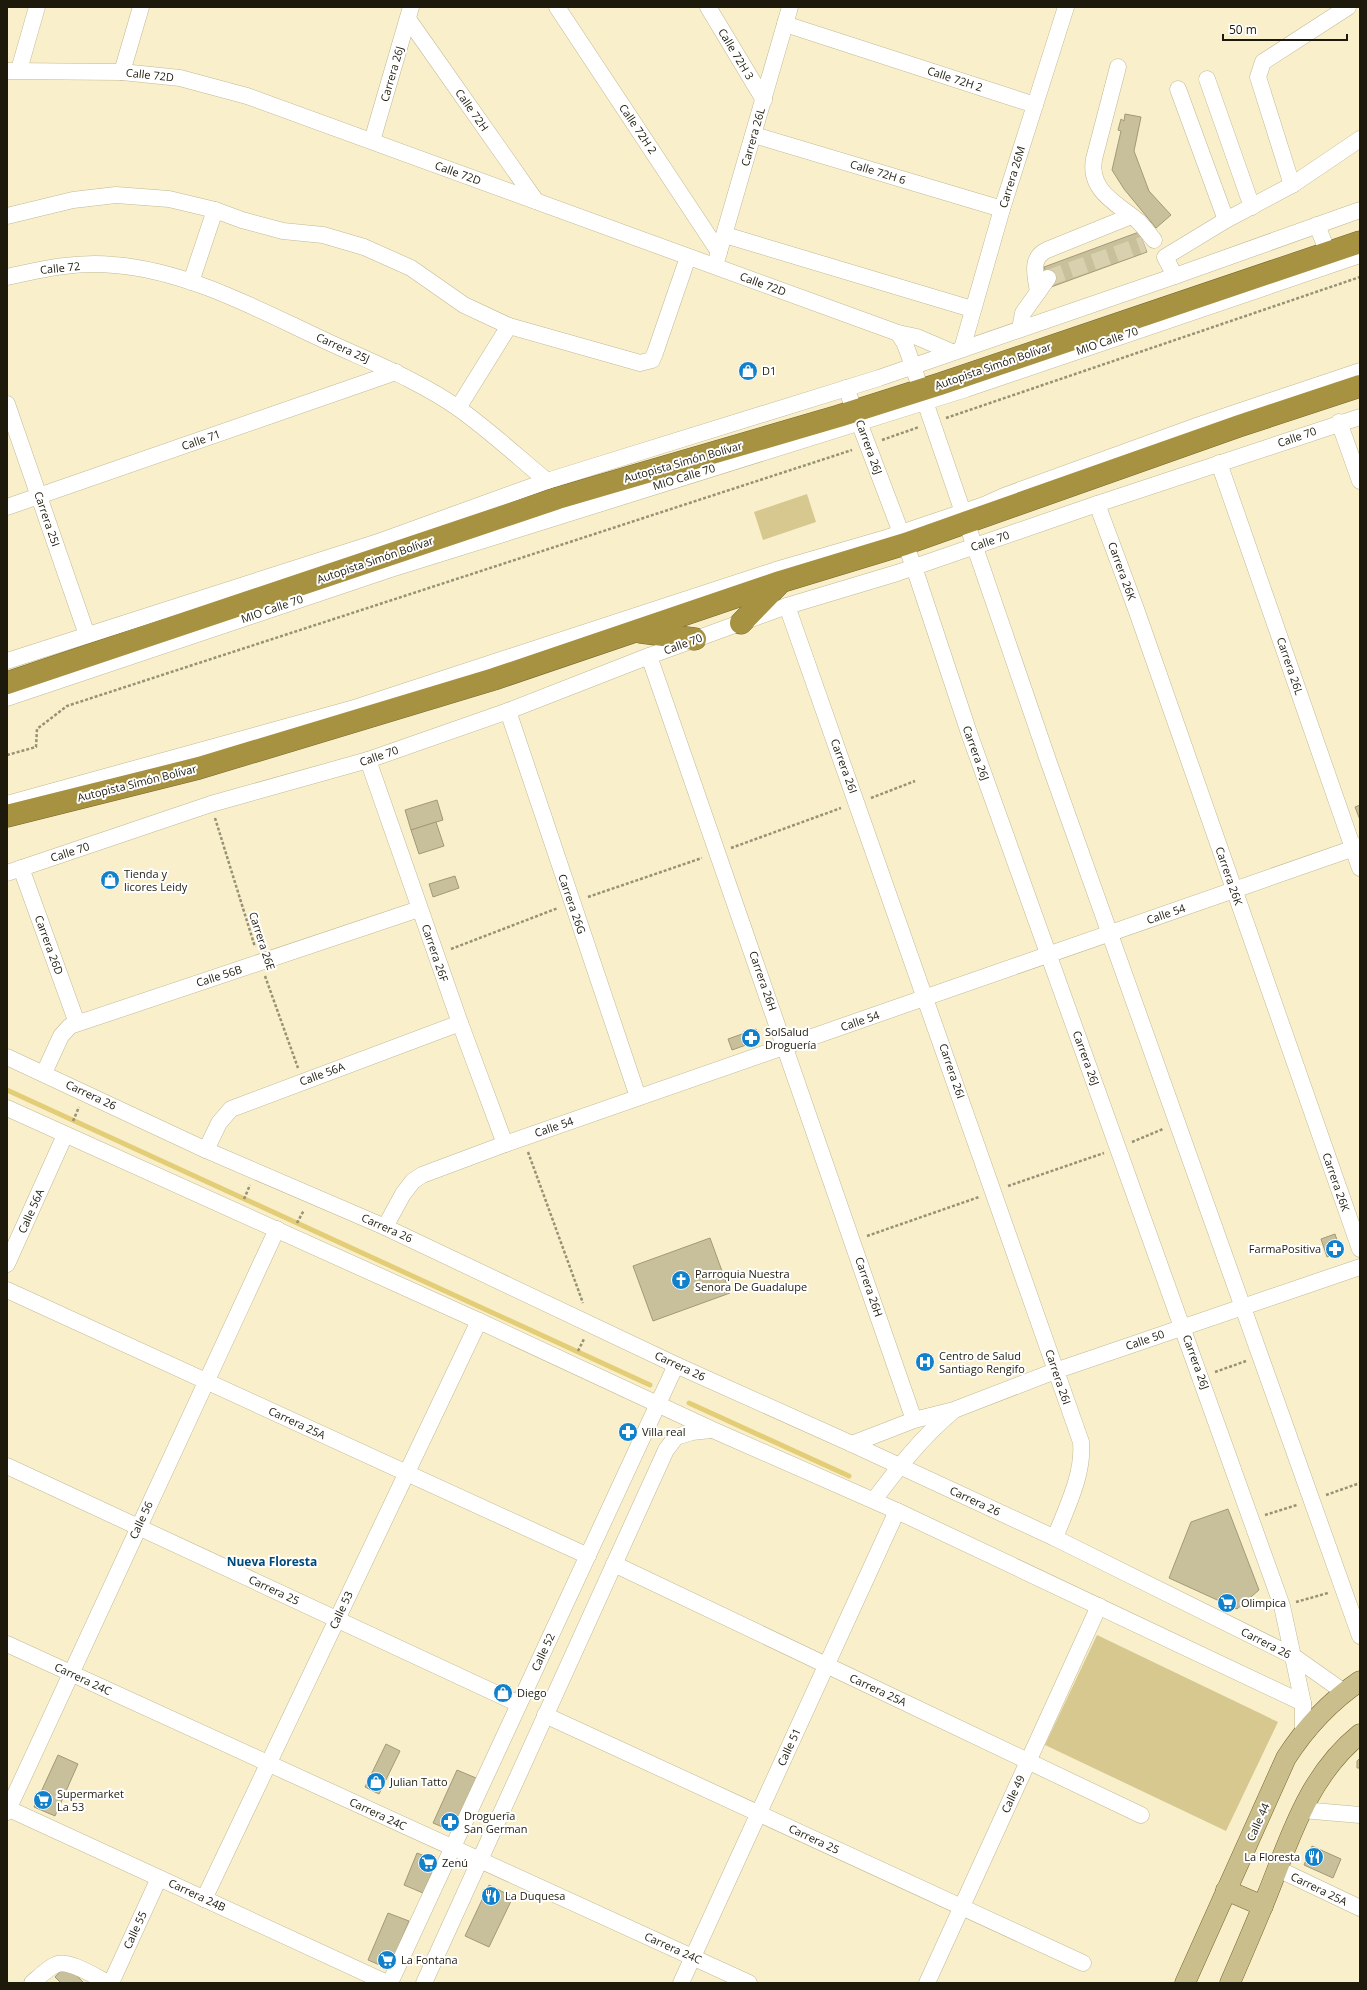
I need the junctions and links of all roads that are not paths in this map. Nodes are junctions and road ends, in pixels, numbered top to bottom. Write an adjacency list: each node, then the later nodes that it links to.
1 (37, 7): 11 (street)
2 (141, 7): 12 (street)
3 (557, 7): 36 (street, Calle 72H 2)
4 (708, 7): 15 (street, Calle 72H 3)
5 (790, 7): 9 (street, Carrera 26L)
6 (1065, 7): 16 (street, Carrera 26M)
7 (1348, 7): 20 (street)
8 (410, 13): 19 (street, Carrera 26J); 21 (street, Calle 72H)
9 (784, 24): 15 (street, Carrera 26L); 16 (street, Calle 72H 2)
10 (1118, 67): 27 (street)
11 (13, 70): 12 (street, Calle 72D)
12 (122, 72): 19 (street, Calle 72D)
13 (1207, 79): 22 (street)
14 (1178, 89): 28 (street)
15 (764, 100): 17 (street, Carrera 26L)
16 (1035, 105): 23 (street, Carrera 26M)
17 (754, 135): 23 (street, Calle 72H 6); 30 (street, Carrera 26L)
18 (1360, 140): 20 (street)
19 (372, 141): 21 (street, Calle 72D)
20 (1292, 185): 22 (street)
21 (536, 201): 34 (street, Calle 72D)
22 (1252, 207): 28 (street)
23 (1002, 209): 43 (street, Carrera 26M)
24 (215, 210): 26 (street); 41 (street); 44 (street)
25 (1360, 210): 29 (street)
26 (7, 216)
27 (1132, 216): 35 (street); 42 (street)
28 (1226, 220): 35 (street)
29 (1317, 225): 32 (street); 38 (street)
30 (725, 235): 36 (street, Carrera 26L); 43 (street)
31 (1360, 242): 32 (highway, Autopista Simón Bolívar)
32 (1328, 253): 53 (highway, Autopista Simón Bolívar)
33 (1360, 255): 53 (street, MIO Calle 70)
34 (688, 257): 36 (street, Calle 72D); 44 (street)
35 (1165, 257): 38 (street)
36 (717, 259): 46 (street, Calle 72D)
37 (114, 264): 39 (street, Calle 72); 41 (street, Carrera 25J)
38 (1175, 276): 45 (street)
39 (7, 277)
40 (1048, 278): 42 (street)
41 (191, 282): 50 (street, Carrera 25J)
42 (1038, 292): 45 (street)
43 (972, 309): 47 (street, Carrera 26M)
44 (509, 326): 55 (street)
45 (1020, 329): 47 (street)
46 (898, 333): 47 (street, Calle 72D); 48 (street)
47 (957, 350): 48 (street)
48 (912, 367): 52 (street); 53 (street)
49 (1360, 371): 65 (street)
50 (396, 372): 55 (street, Carrera 25J); 62 (street, Calle 71)
51 (1360, 386): 65 (highway, Autopista Simón Bolívar)
52 (846, 388): 56 (street, Carrera 26J); 60 (street)
53 (922, 396): 56 (highway, Autopista Simón Bolívar); 65 (street)
54 (7, 404): 62 (street, Carrera 25I)
55 (458, 408): 60 (street, Carrera 25J)
56 (858, 416): 66 (street, Carrera 26J); 68 (highway, Autopista Simón Bolívar); 79 (street, MIO Calle 70)
57 (1360, 417): 58 (street, Calle 70)
58 (1339, 422): 59 (street, Calle 70); 61 (street)
59 (1218, 464): 63 (street, Calle 70); 84 (street, Carrera 26L)
60 (547, 481): 68 (street)
61 (1360, 481)
62 (39, 497): 64 (street, Calle 71); 74 (street, Carrera 25I)
63 (1097, 504): 67 (street, Calle 70); 87 (street, Carrera 26K)
64 (7, 507)
65 (964, 518): 66 (highway, Autopista Simón Bolívar); 67 (street)
66 (903, 538): 69 (street, Carrera 26J); 70 (highway, Autopista Simón Bolívar); 82 (street)
67 (974, 547): 69 (street, Calle 70); 89 (street)
68 (384, 549): 74 (street); 78 (highway, Autopista Simón Bolívar)
69 (914, 567): 71 (street, Calle 70); 90 (street, Carrera 26J)
70 (780, 582): 72 (highway); 73 (highway, Autopista Simón Bolívar)
71 (787, 606): 72 (street, Calle 70); 91 (street, Carrera 26I)
72 (741, 623): 75 (street, Calle 70)
73 (635, 632): 75 (highway); 83 (highway, Autopista Simón Bolívar)
74 (87, 635): 77 (street)
75 (695, 640): 76 (street, Calle 70)
76 (649, 656): 80 (street, Calle 70); 94 (street, Carrera 26H)
77 (7, 662)
78 (7, 683)
79 (7, 698)
80 (508, 710): 81 (street, Calle 70); 97 (street, Carrera 26G)
81 (368, 760): 86 (street, Calle 70); 88 (street, Carrera 26F)
82 (7, 804)
83 (7, 816)
84 (1356, 848): 85 (street, Carrera 26L); 87 (street, Calle 54)
85 (1360, 868)
86 (14, 870): 92 (street, Carrera 26D)
87 (1233, 890): 89 (street, Calle 54); 104 (street, Carrera 26K)
88 (419, 909): 92 (street, Calle 56B); 93 (street, Carrera 26F)
89 (1110, 933): 90 (street, Calle 54); 108 (street)
90 (1049, 955): 91 (street, Calle 54); 110 (street, Carrera 26J)
91 (926, 998): 94 (street, Calle 54); 112 (street, Carrera 26I)
92 (77, 1023): 96 (street, Calle 56B)
93 (460, 1023): 100 (street, Carrera 26F); 101 (street, Calle 56A)
94 (785, 1047): 97 (street, Calle 54); 116 (street, Carrera 26H)
95 (7, 1057): 96 (street, Carrera 26)
96 (44, 1073): 101 (street, Carrera 26)
97 (638, 1097): 100 (street, Calle 54)
98 (7, 1108): 99 (street)
99 (68, 1131): 103 (street); 105 (street, Calle 56A)
100 (505, 1144): 102 (street, Calle 54)
101 (206, 1150): 102 (street, Carrera 26)
102 (385, 1227): 111 (street, Carrera 26)
103 (277, 1229): 109 (street); 113 (street, Calle 56)
104 (1360, 1250)
105 (7, 1264)
106 (1360, 1267): 108 (street, Calle 50)
107 (7, 1290): 113 (street, Carrera 25A)
108 (1243, 1307): 110 (street, Calle 50); 130 (street)
109 (478, 1321): 114 (street); 121 (street, Calle 53)
110 (1183, 1327): 112 (street, Calle 50); 132 (street, Carrera 26J)
111 (676, 1365): 114 (street, Calle 52); 118 (street, Carrera 26)
112 (1055, 1371): 115 (street, Calle 50); 125 (street, Carrera 26I)
113 (206, 1381): 121 (street, Carrera 25A); 124 (street, Calle 56)
114 (657, 1404): 117 (street); 126 (street, Calle 52)
115 (954, 1410): 116 (street, Calle 50); 120 (street, Calle 50)
116 (914, 1420): 118 (street, Calle 50)
117 (713, 1430): 122 (street); 127 (street)
118 (852, 1444): 120 (street, Carrera 26)
119 (7, 1466): 124 (street, Carrera 25)
120 (899, 1466): 122 (street, Calle 50); 125 (street, Carrera 26)
121 (406, 1473): 126 (street, Carrera 25A); 129 (street, Calle 53)
122 (874, 1500): 123 (street)
123 (897, 1511): 128 (street); 133 (street, Calle 51)
124 (138, 1527): 129 (street, Carrera 25); 134 (street, Calle 56)
125 (1055, 1538): 132 (street, Carrera 26)
126 (588, 1556): 137 (street, Calle 52)
127 (614, 1564): 133 (street, Carrera 25A); 138 (street)
128 (1099, 1606): 136 (street); 141 (street, Calle 49)
129 (337, 1619): 137 (street, Carrera 25); 142 (street, Calle 53)
130 (1360, 1636)
131 (7, 1644): 134 (street, Carrera 24C)
132 (1293, 1656): 135 (street, Carrera 26); 136 (street, Carrera 26J)
133 (826, 1665): 141 (street, Carrera 25A); 145 (street, Calle 51)
134 (72, 1674): 142 (street, Carrera 24C); 143 (street, Calle 56)
135 (1352, 1686): 139 (main road, Calle 44)
136 (1304, 1703): 139 (street, Carrera 26J)
137 (519, 1704): 148 (street, Calle 52)
138 (546, 1715): 145 (street, Carrera 25); 149 (street)
139 (1303, 1732): 152 (main road, Calle 44)
140 (1360, 1734): 144 (main road)
141 (1028, 1761): 146 (street, Carrera 25A); 155 (street, Calle 49)
142 (268, 1764): 148 (street, Carrera 24C); 153 (street, Calle 53)
143 (8, 1810): 151 (street, Carrera 24B)
144 (1302, 1810): 147 (street); 150 (main road)
145 (758, 1814): 155 (street, Carrera 25); 157 (street, Calle 51)
146 (1142, 1815)
147 (1360, 1815)
148 (452, 1848): 149 (street, Carrera 24C); 163 (street, Calle 52)
149 (480, 1860): 157 (street, Carrera 24C); 164 (street)
150 (1278, 1869): 154 (main road); 156 (street, Carrera 25A)
151 (159, 1878): 153 (street, Carrera 24B); 161 (street, Calle 55)
152 (1226, 1890): 154 (main road); 168 (main road, Calle 44)
153 (204, 1899): 162 (street, Carrera 24B)
154 (1263, 1906): 169 (main road)
155 (962, 1907): 158 (street, Carrera 25); 167 (street, Calle 49)
156 (1360, 1908)
157 (692, 1957): 165 (street, Calle 51); 166 (street, Carrera 24C)
158 (1083, 1963)
159 (32, 1983): 160 (street)
160 (108, 1983)
161 (111, 1983)
162 (387, 1983)
163 (390, 1983)
164 (424, 1983)
165 (681, 1983)
166 (749, 1983)
167 (926, 1983)
168 (1185, 1983)
169 (1230, 1983)

